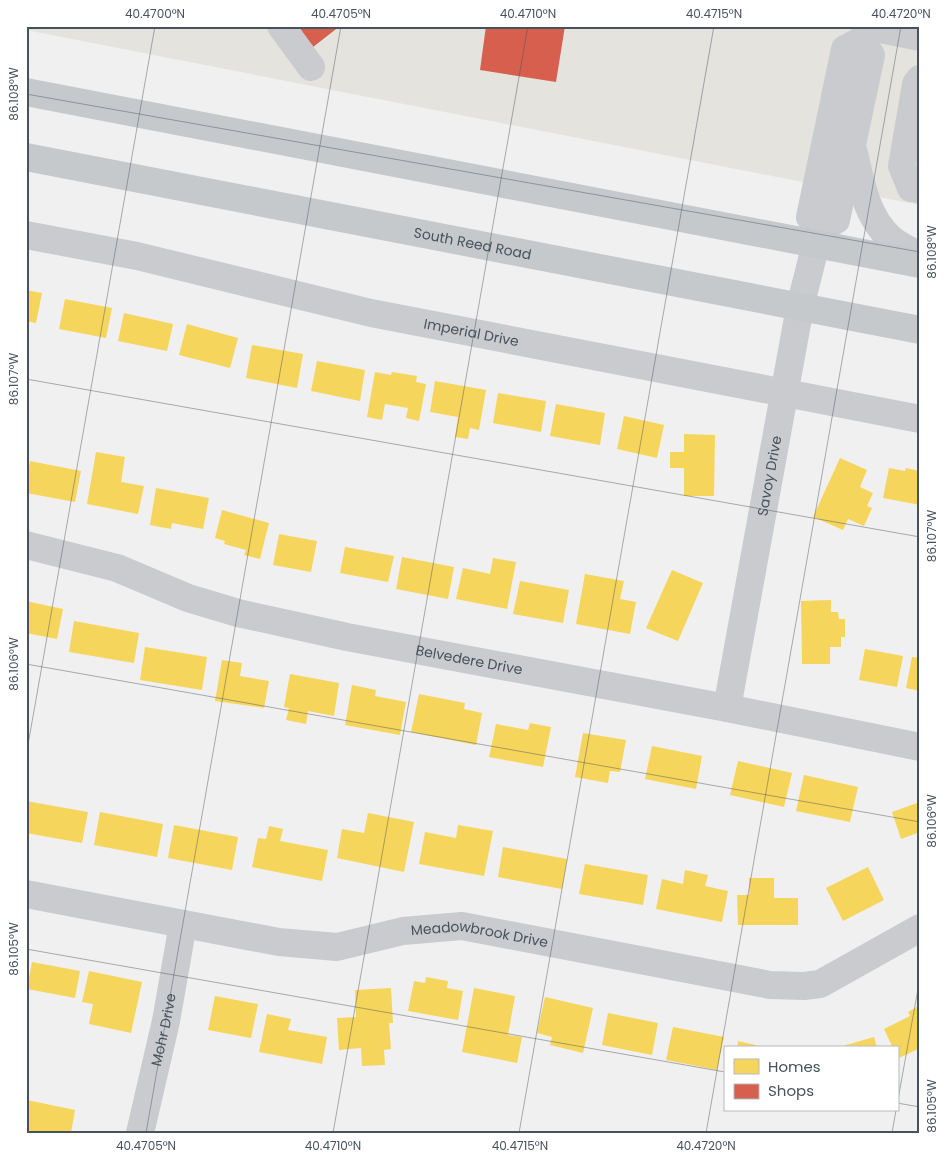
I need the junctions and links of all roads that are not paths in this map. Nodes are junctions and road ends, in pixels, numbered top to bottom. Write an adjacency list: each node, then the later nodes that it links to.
1 (281, 26): 4 (street)
2 (863, 31): 3 (street); 7 (street); 11 (street)
3 (920, 37)
4 (311, 67)
5 (920, 79): 9 (street)
6 (26, 92): 11 (main road)
7 (852, 144): 11 (street); 12 (street)
8 (26, 156): 14 (main road, South Reed Road)
9 (920, 189)
10 (26, 235): 16 (street, Imperial Drive)
11 (818, 236): 13 (main road); 14 (street, Savoy Drive)
12 (920, 256)
13 (920, 264)
14 (800, 307): 15 (main road, South Reed Road); 16 (street, Savoy Drive)
15 (920, 330)
16 (784, 393): 17 (street, Imperial Drive); 19 (street, Savoy Drive)
17 (920, 419)
18 (26, 545): 19 (street, Belvedere Drive)
19 (727, 708): 20 (street, Belvedere Drive)
20 (920, 747)
21 (26, 894): 22 (street, Meadowbrook Drive)
22 (183, 924): 23 (street, Meadowbrook Drive); 24 (street, Mohr Drive)
23 (920, 928)
24 (140, 1133)

